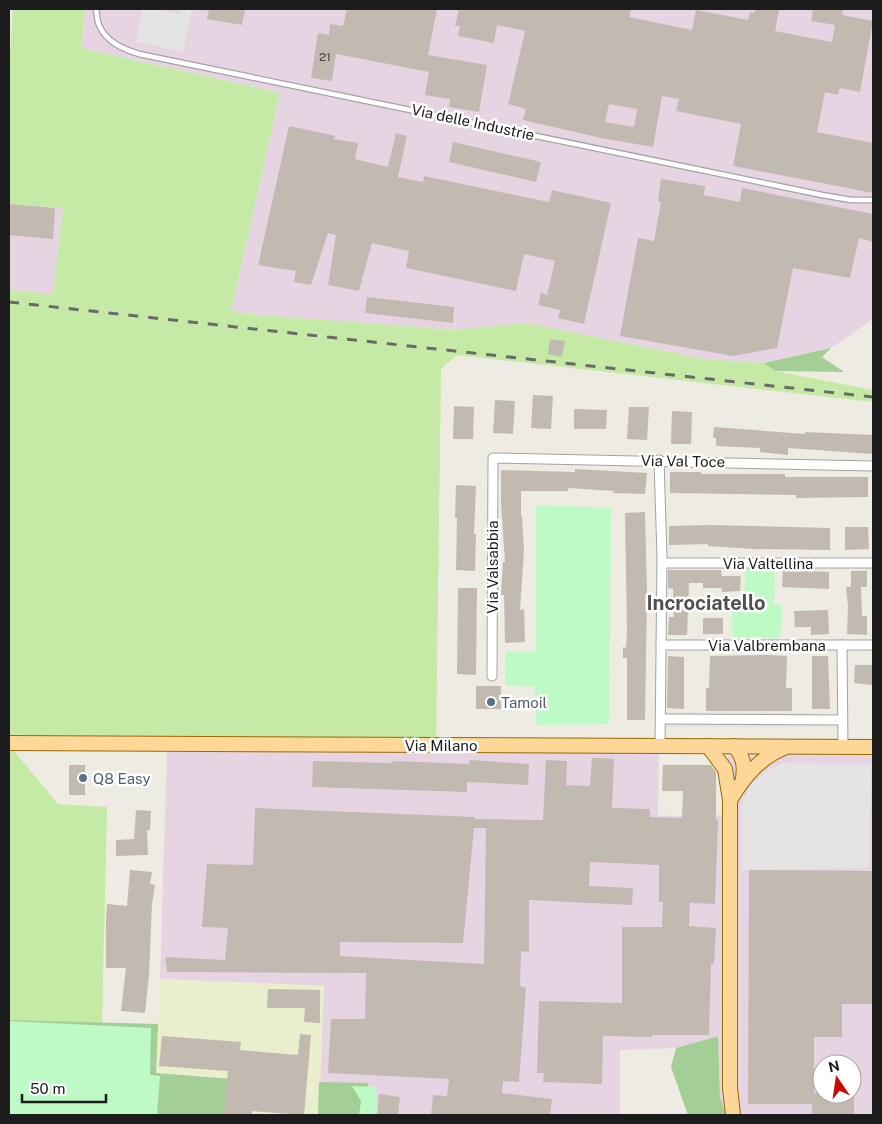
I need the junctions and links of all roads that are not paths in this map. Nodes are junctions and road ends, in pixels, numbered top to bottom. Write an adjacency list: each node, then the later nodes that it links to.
1 (96, 9): 2 (lane, Via delle Industrie)
2 (873, 200)
3 (493, 458): 4 (street, Via Val Toce); 11 (street, Via Valsabbia)
4 (660, 460): 5 (street, Via Val Toce); 6 (street)
5 (873, 466)
6 (662, 563): 7 (street, Via Valtellina); 8 (street)
7 (873, 563)
8 (661, 645): 9 (street, Via Valbrembana); 12 (street)
9 (842, 645): 10 (street, Via Valbrembana); 13 (street)
10 (873, 646)
11 (492, 676)
12 (661, 719): 13 (street); 15 (street)
13 (842, 720): 20 (street)
14 (9, 742): 15 (main road, Via Milano)
15 (660, 746): 16 (main road, Via Milano)
16 (708, 746): 17 (main road, Via Milano); 21 (main road)
17 (734, 746): 18 (main road, Via Milano); 21 (main road); 22 (main road)
18 (790, 746): 20 (main road, Via Milano); 22 (main road)
19 (873, 746): 20 (main road, Via Milano)
20 (843, 747)
21 (725, 768): 23 (main road)
22 (743, 778): 23 (main road)
23 (730, 800): 24 (main road)
24 (733, 1115)

